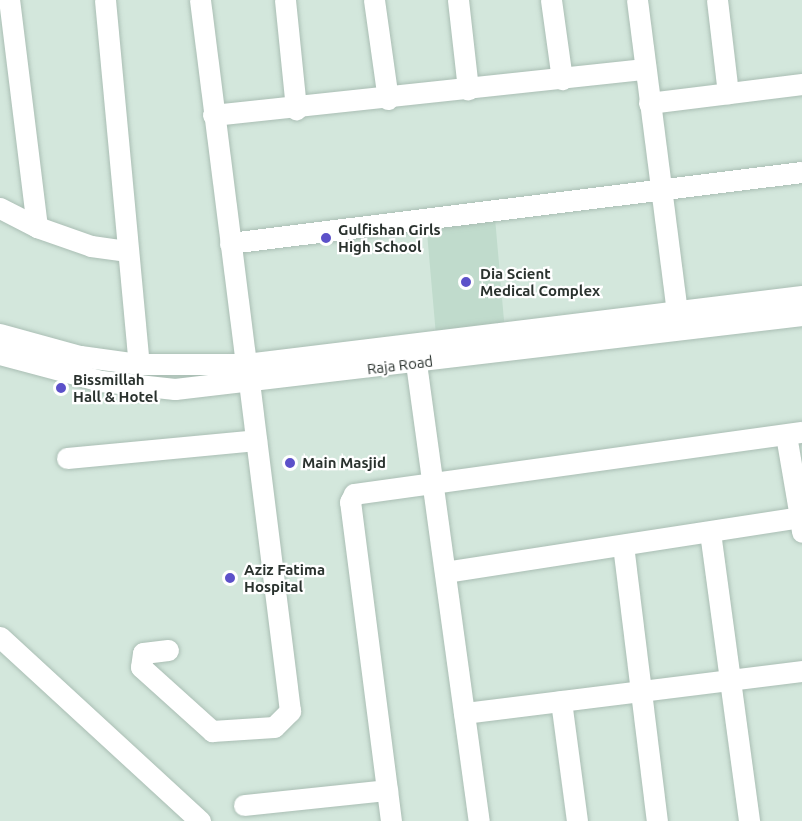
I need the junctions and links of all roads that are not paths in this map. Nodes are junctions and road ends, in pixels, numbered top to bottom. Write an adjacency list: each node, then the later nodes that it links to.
1 (9, 0): 22 (street)
2 (105, 0): 24 (street)
3 (200, 0): 18 (street)
4 (285, 0): 17 (street)
5 (374, 0): 15 (street)
6 (458, 0): 13 (street)
7 (551, 0): 11 (street)
8 (637, 0): 10 (street)
9 (717, 0): 14 (street)
10 (645, 69): 11 (street); 16 (street)
11 (562, 79): 13 (street)
12 (802, 84): 14 (street)
13 (468, 89): 15 (street)
14 (728, 93): 16 (street)
15 (388, 99): 17 (street)
16 (649, 103): 20 (street)
17 (296, 109): 18 (street)
18 (213, 115): 23 (street)
19 (802, 172): 20 (street)
20 (659, 190): 23 (street); 26 (street)
21 (0, 208): 22 (street)
22 (37, 227): 24 (street)
23 (230, 243): 32 (street)
24 (128, 250): 31 (street)
25 (802, 296): 26 (street, Raja Road)
26 (677, 313): 32 (street, Raja Road)
27 (802, 315): 30 (street, Raja Road)
28 (0, 334): 31 (street, Raja Road)
29 (0, 354): 32 (street, Raja Road)
30 (416, 363): 32 (street, Raja Road); 36 (street)
31 (139, 364): 32 (street, Raja Road)
32 (247, 374): 34 (street)
33 (794, 434): 36 (street); 37 (street)
34 (256, 440): 35 (street); 42 (street)
35 (67, 458)
36 (435, 483): 40 (street); 48 (street)
37 (801, 525): 38 (street)
38 (710, 532): 39 (street); 44 (street)
39 (623, 545): 40 (street); 45 (street)
40 (445, 572): 47 (street)
41 (0, 637): 50 (street)
42 (168, 650)
43 (802, 671): 44 (street)
44 (730, 680): 45 (street); 55 (street)
45 (641, 691): 46 (street); 54 (street)
46 (561, 701): 47 (street); 53 (street)
47 (464, 713): 52 (street)
48 (387, 789): 49 (street); 51 (street)
49 (244, 805)
50 (200, 821)
51 (391, 821)
52 (478, 821)
53 (577, 821)
54 (657, 821)
55 (749, 821)

